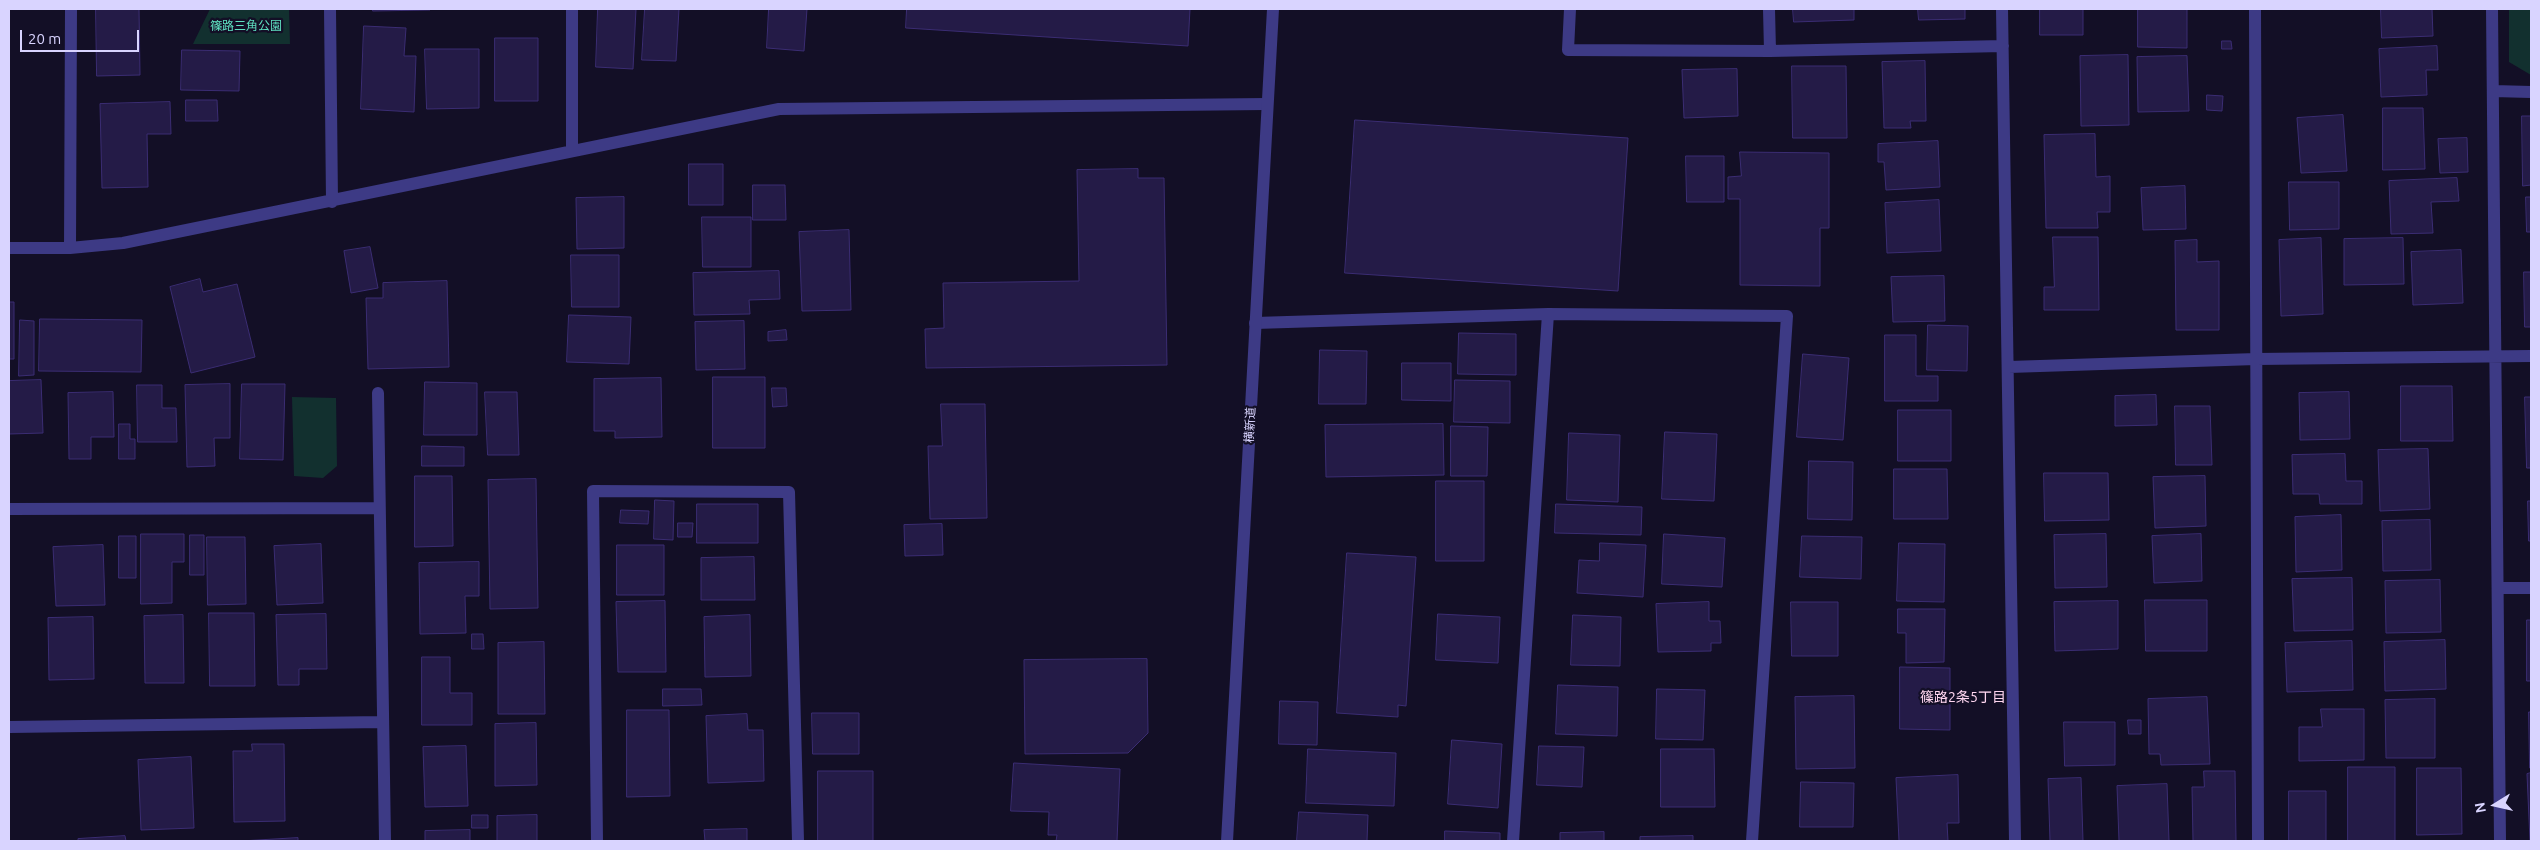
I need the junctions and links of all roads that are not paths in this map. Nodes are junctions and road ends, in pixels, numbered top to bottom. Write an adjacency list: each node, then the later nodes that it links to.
1 (71, 9): 18 (street)
2 (330, 9): 16 (street)
3 (572, 9): 15 (street)
4 (1273, 9): 14 (street, 横新道)
5 (1570, 9): 11 (street)
6 (1769, 9): 11 (street)
7 (2002, 9): 10 (street)
8 (2255, 9): 23 (street)
9 (2492, 9): 12 (street)
10 (2002, 46): 11 (street); 24 (street)
11 (1770, 51)
12 (2493, 92): 13 (street); 21 (street)
13 (2531, 92)
14 (1266, 104): 15 (street); 20 (street, 横新道)
15 (572, 150): 16 (street)
16 (332, 202): 18 (street)
17 (9, 248): 18 (street)
18 (70, 248)
19 (1548, 314): 20 (street); 36 (street); 37 (street)
20 (1255, 322): 35 (street, 横新道)
21 (2496, 356): 22 (street); 23 (street); 28 (street)
22 (2531, 356)
23 (2256, 359): 24 (street); 39 (street)
24 (2009, 367): 38 (street)
25 (378, 393): 26 (street)
26 (378, 508): 27 (street); 30 (street)
27 (9, 509)
28 (2498, 588): 29 (street); 40 (street)
29 (2531, 588)
30 (383, 722): 31 (street); 32 (street)
31 (9, 727)
32 (385, 841)
33 (597, 841): 34 (street)
34 (798, 841)
35 (1227, 841)
36 (1514, 841)
37 (1752, 841)
38 (2014, 841)
39 (2258, 841)
40 (2500, 841)

